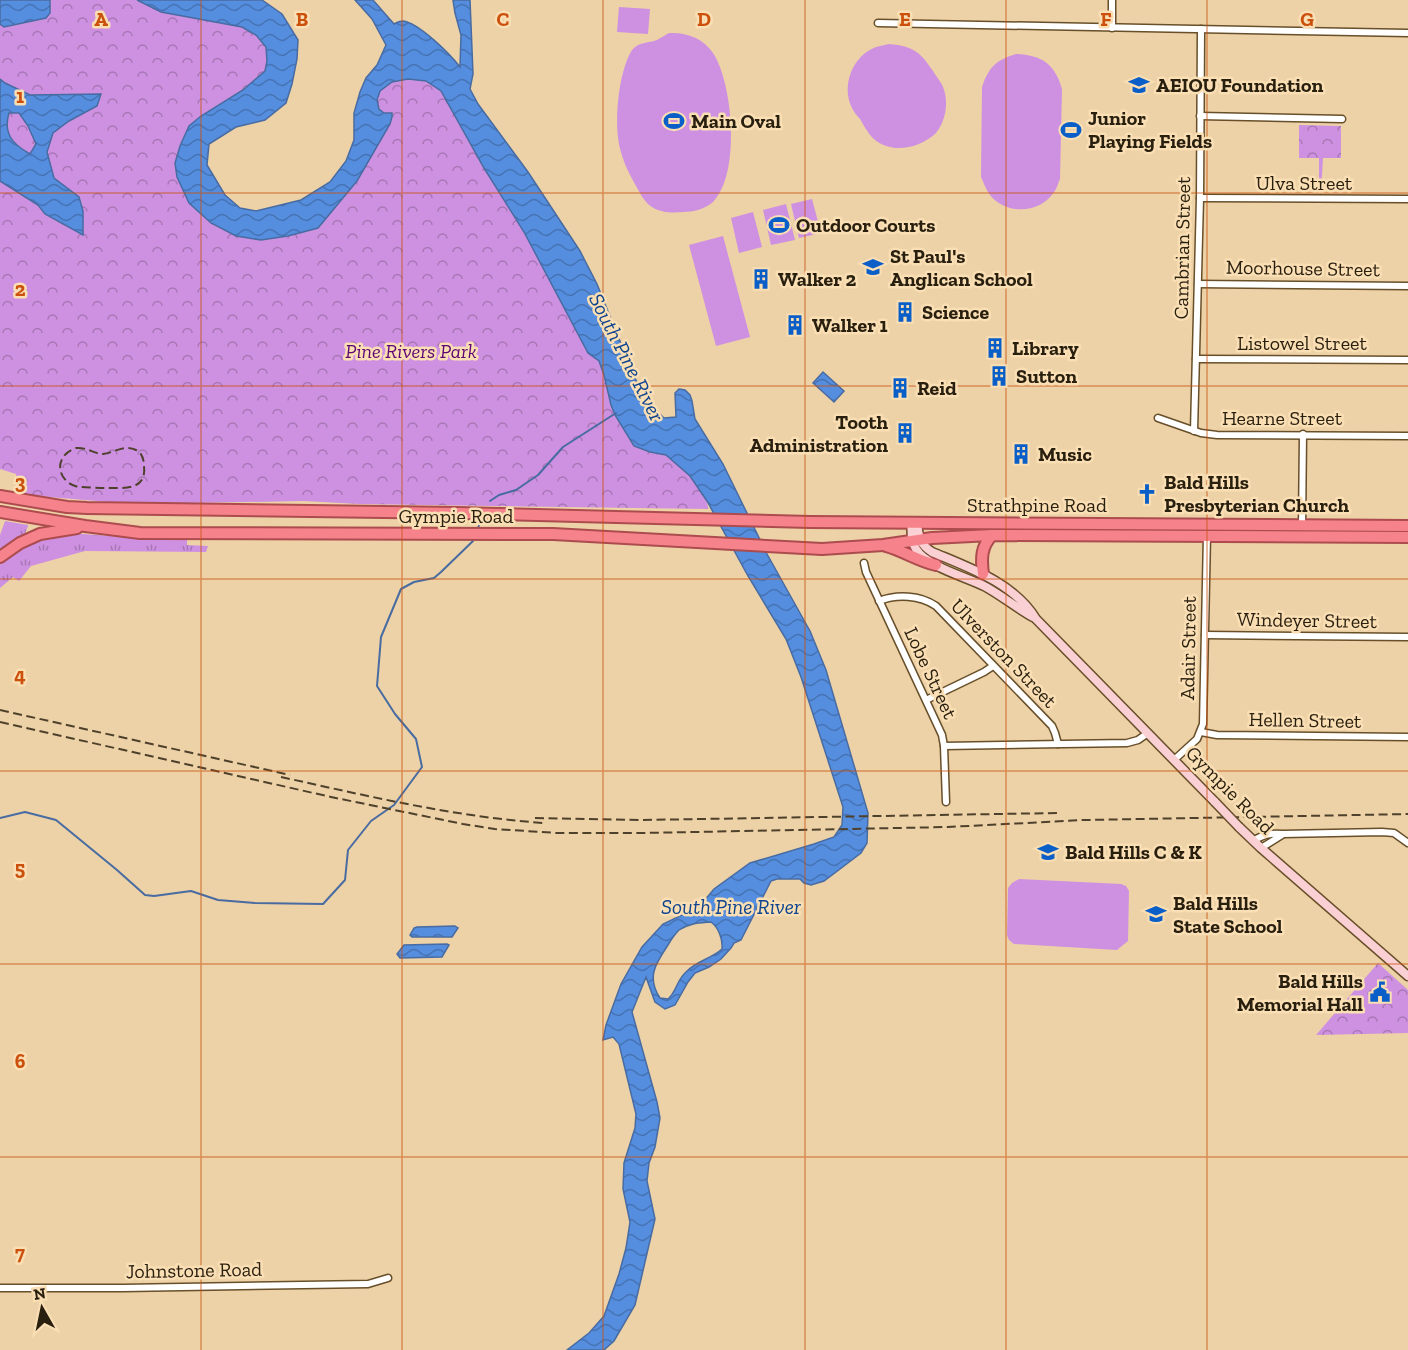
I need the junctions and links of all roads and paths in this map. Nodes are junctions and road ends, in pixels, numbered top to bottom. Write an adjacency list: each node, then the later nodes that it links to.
1 (1112, 0): 3 (street)
2 (878, 23): 3 (street)
3 (1112, 28): 4 (street)
4 (1201, 29): 5 (street); 6 (street, Cambrian Street)
5 (1408, 33)
6 (1200, 116): 7 (street); 8 (street, Cambrian Street)
7 (1341, 119)
8 (1200, 198): 9 (street, Ulva Street); 10 (street, Cambrian Street)
9 (1408, 199)
10 (1198, 284): 11 (street, Moorhouse Street); 12 (street, Cambrian Street)
11 (1408, 286)
12 (1196, 359): 13 (street, Listowel Street); 15 (street, Cambrian Street)
13 (1408, 360)
14 (1158, 418): 15 (street, Hearne Street)
15 (1194, 431): 16 (street, Hearne Street)
16 (1303, 434): 17 (street, Hearne Street); 24 (street)
17 (1408, 436)
18 (0, 496): 20 (highway, Gympie Road)
19 (0, 512): 21 (highway, Gympie Road)
20 (914, 522): 23 (highway, Strathpine Road); 27 (main road)
21 (85, 526): 28 (highway, Gympie Road); 29 (highway)
22 (1408, 526): 24 (highway, Strathpine Road)
23 (1207, 530): 24 (highway, Strathpine Road); 25 (highway, Strathpine Road); 35 (street, Adair Street)
24 (1302, 531): 26 (highway, Strathpine Road)
25 (992, 535): 27 (highway, Strathpine Road); 32 (highway)
26 (1408, 537)
27 (916, 540): 28 (highway, Gympie Road); 31 (main road, Gympie Road); 32 (main road, Gympie Road)
28 (883, 545): 31 (highway)
29 (0, 557)
30 (864, 563): 33 (street, Lobe Street)
31 (936, 565): 34 (main road, Gympie Road)
32 (983, 574): 34 (main road, Gympie Road)
33 (879, 601): 37 (street, Ulverston Street); 38 (street, Lobe Street)
34 (1036, 619): 40 (main road, Gympie Road)
35 (1205, 635): 36 (street, Windeyer Street); 39 (street, Adair Street)
36 (1408, 638)
37 (993, 666): 38 (street); 42 (street, Ulverston Street)
38 (926, 700): 43 (street, Lobe Street)
39 (1201, 732): 41 (street, Hellen Street); 44 (street)
40 (1148, 733): 42 (street); 44 (main road, Gympie Road)
41 (1408, 738)
42 (1058, 744): 43 (street)
43 (944, 746): 45 (street, Lobe Street)
44 (1174, 760): 47 (main road, Gympie Road, bridge)
45 (946, 802)
46 (1283, 834): 47 (street); 48 (street); 49 (street)
47 (1253, 841): 49 (main road, Gympie Road)
48 (1408, 843)
49 (1261, 848): 50 (main road, Gympie Road)
50 (1408, 976)
51 (388, 1278): 52 (street, Johnstone Road)
52 (0, 1288)

